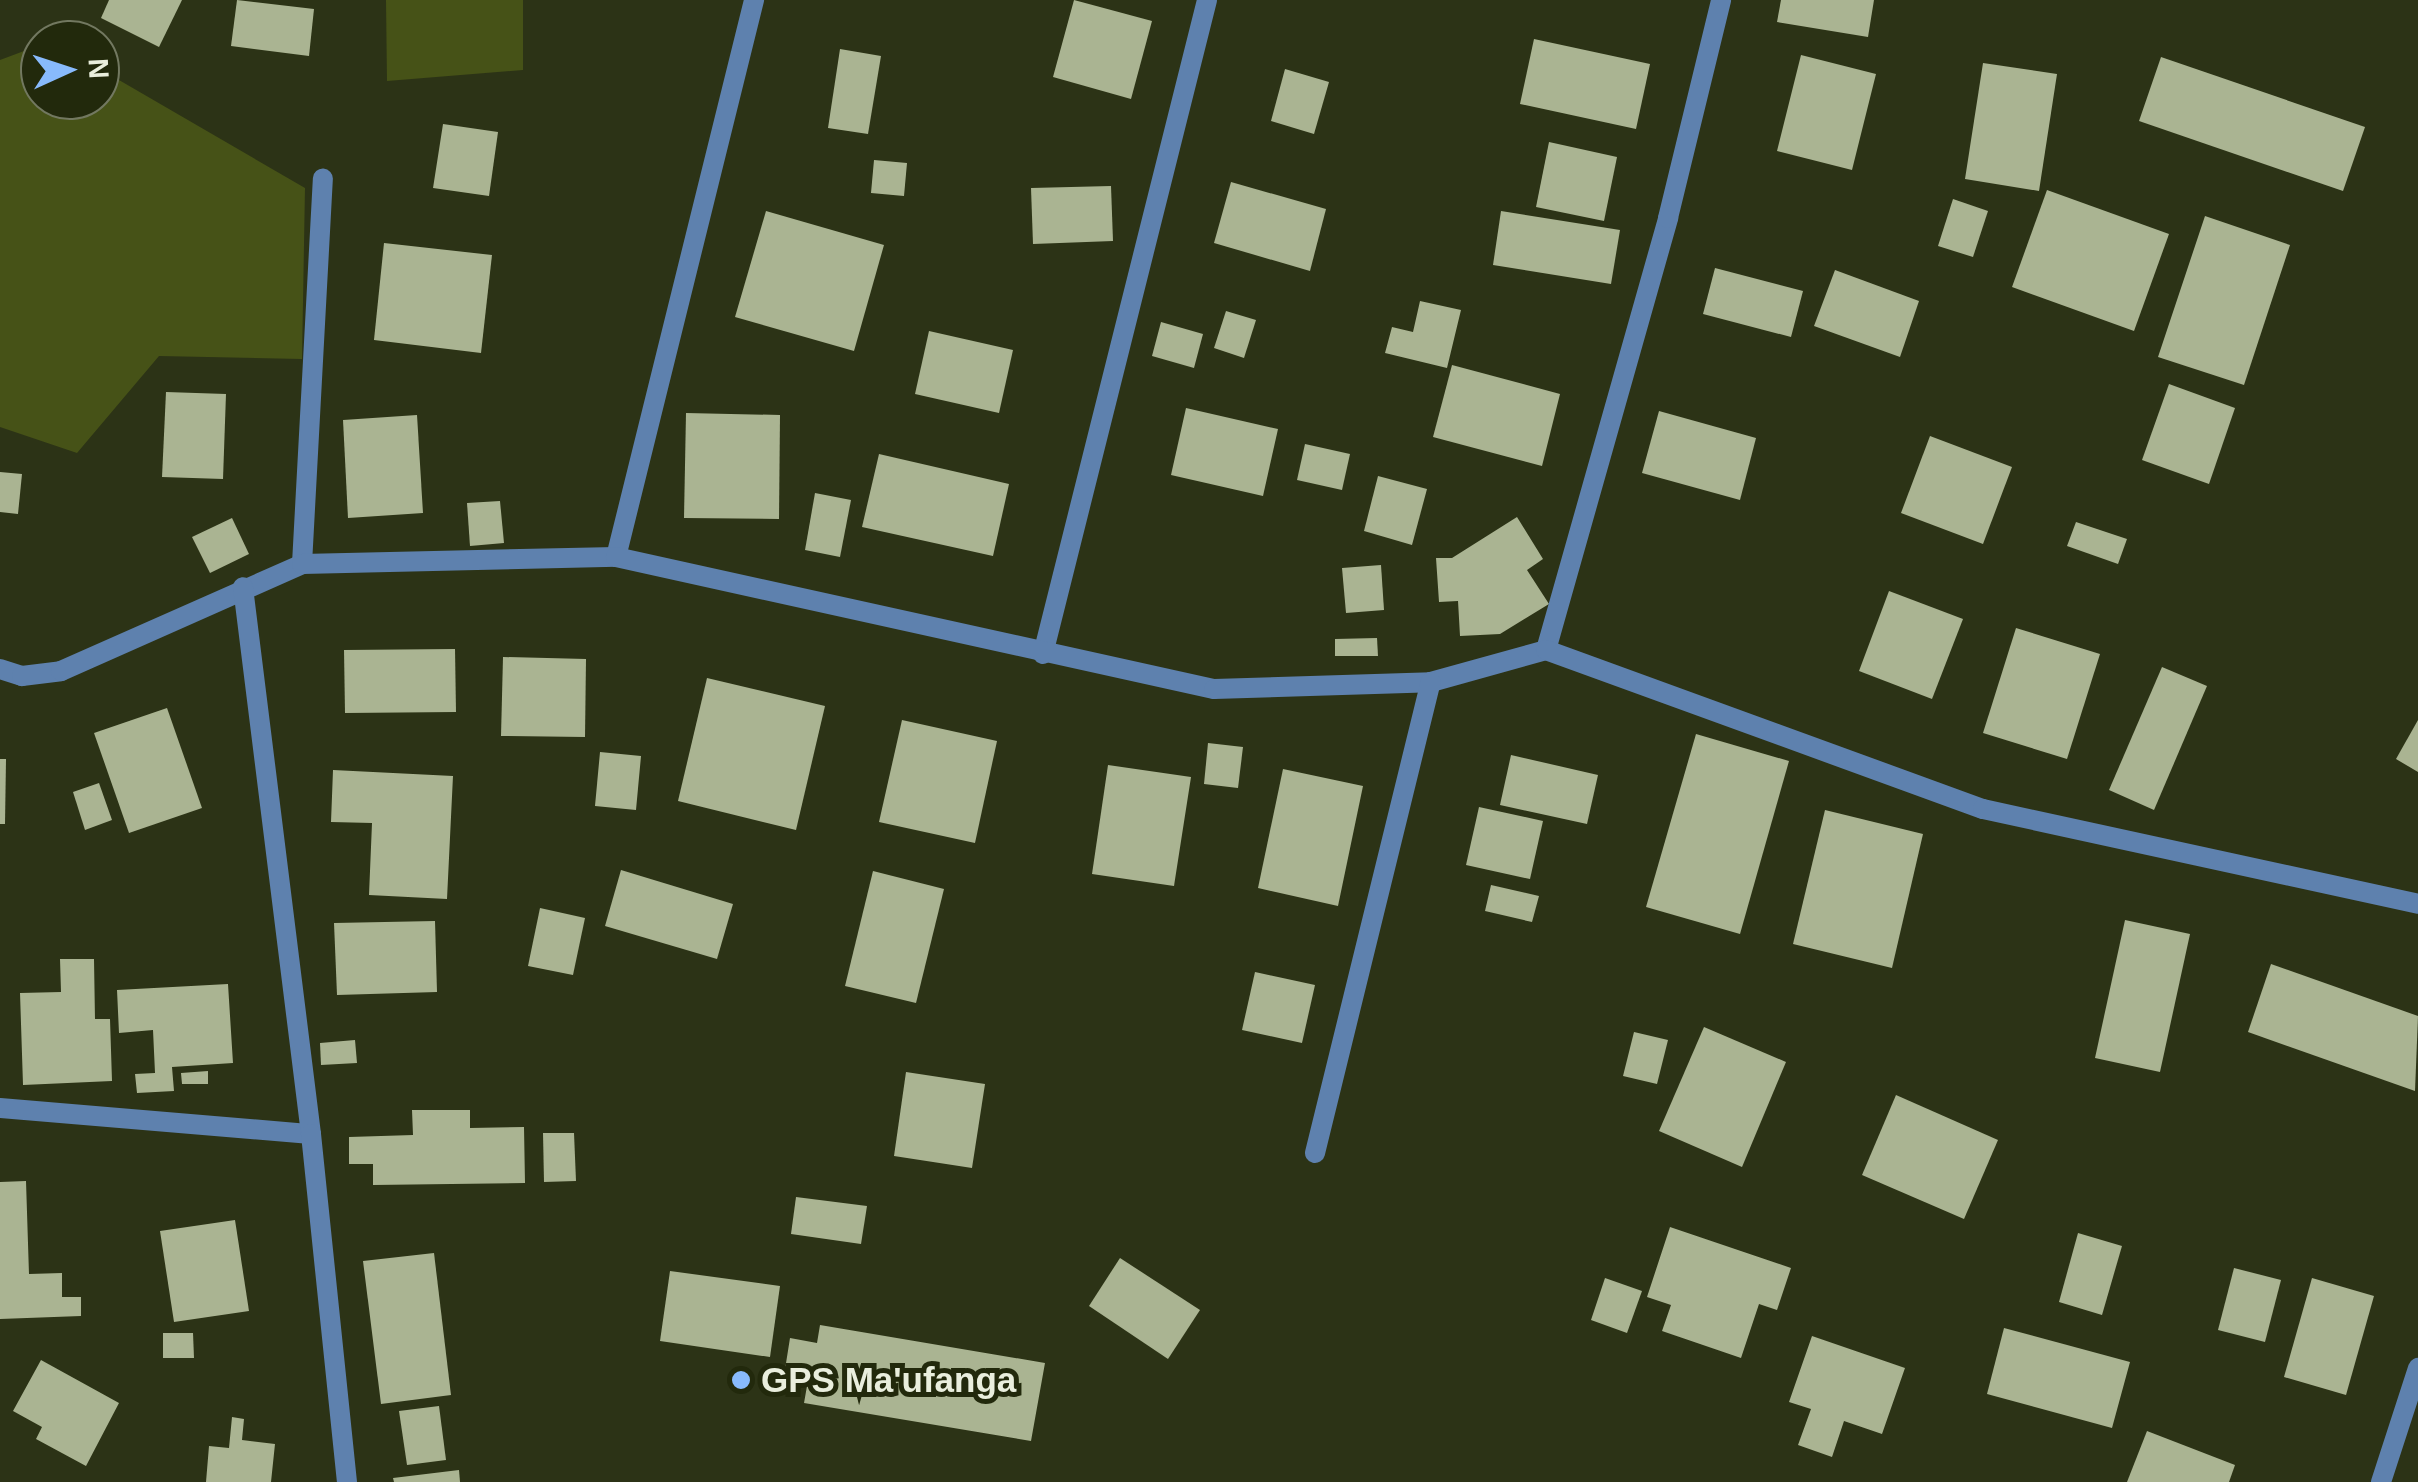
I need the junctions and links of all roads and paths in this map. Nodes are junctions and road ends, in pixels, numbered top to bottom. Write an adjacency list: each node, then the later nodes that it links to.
1 (754, 0): 5 (street)
2 (1207, 0): 9 (street)
3 (1721, 0): 8 (street)
4 (323, 179): 6 (street)
5 (616, 557): 6 (street); 9 (street)
6 (302, 564): 7 (street)
7 (242, 587): 10 (street); 14 (street)
8 (1546, 650): 11 (street); 12 (street)
9 (1043, 654): 11 (street)
10 (0, 669)
11 (1430, 682): 15 (street)
12 (2418, 904)
13 (0, 1108): 14 (street)
14 (311, 1134): 17 (street)
15 (1315, 1154)
16 (2418, 1368): 18 (street)
17 (347, 1482)
18 (2381, 1482)

